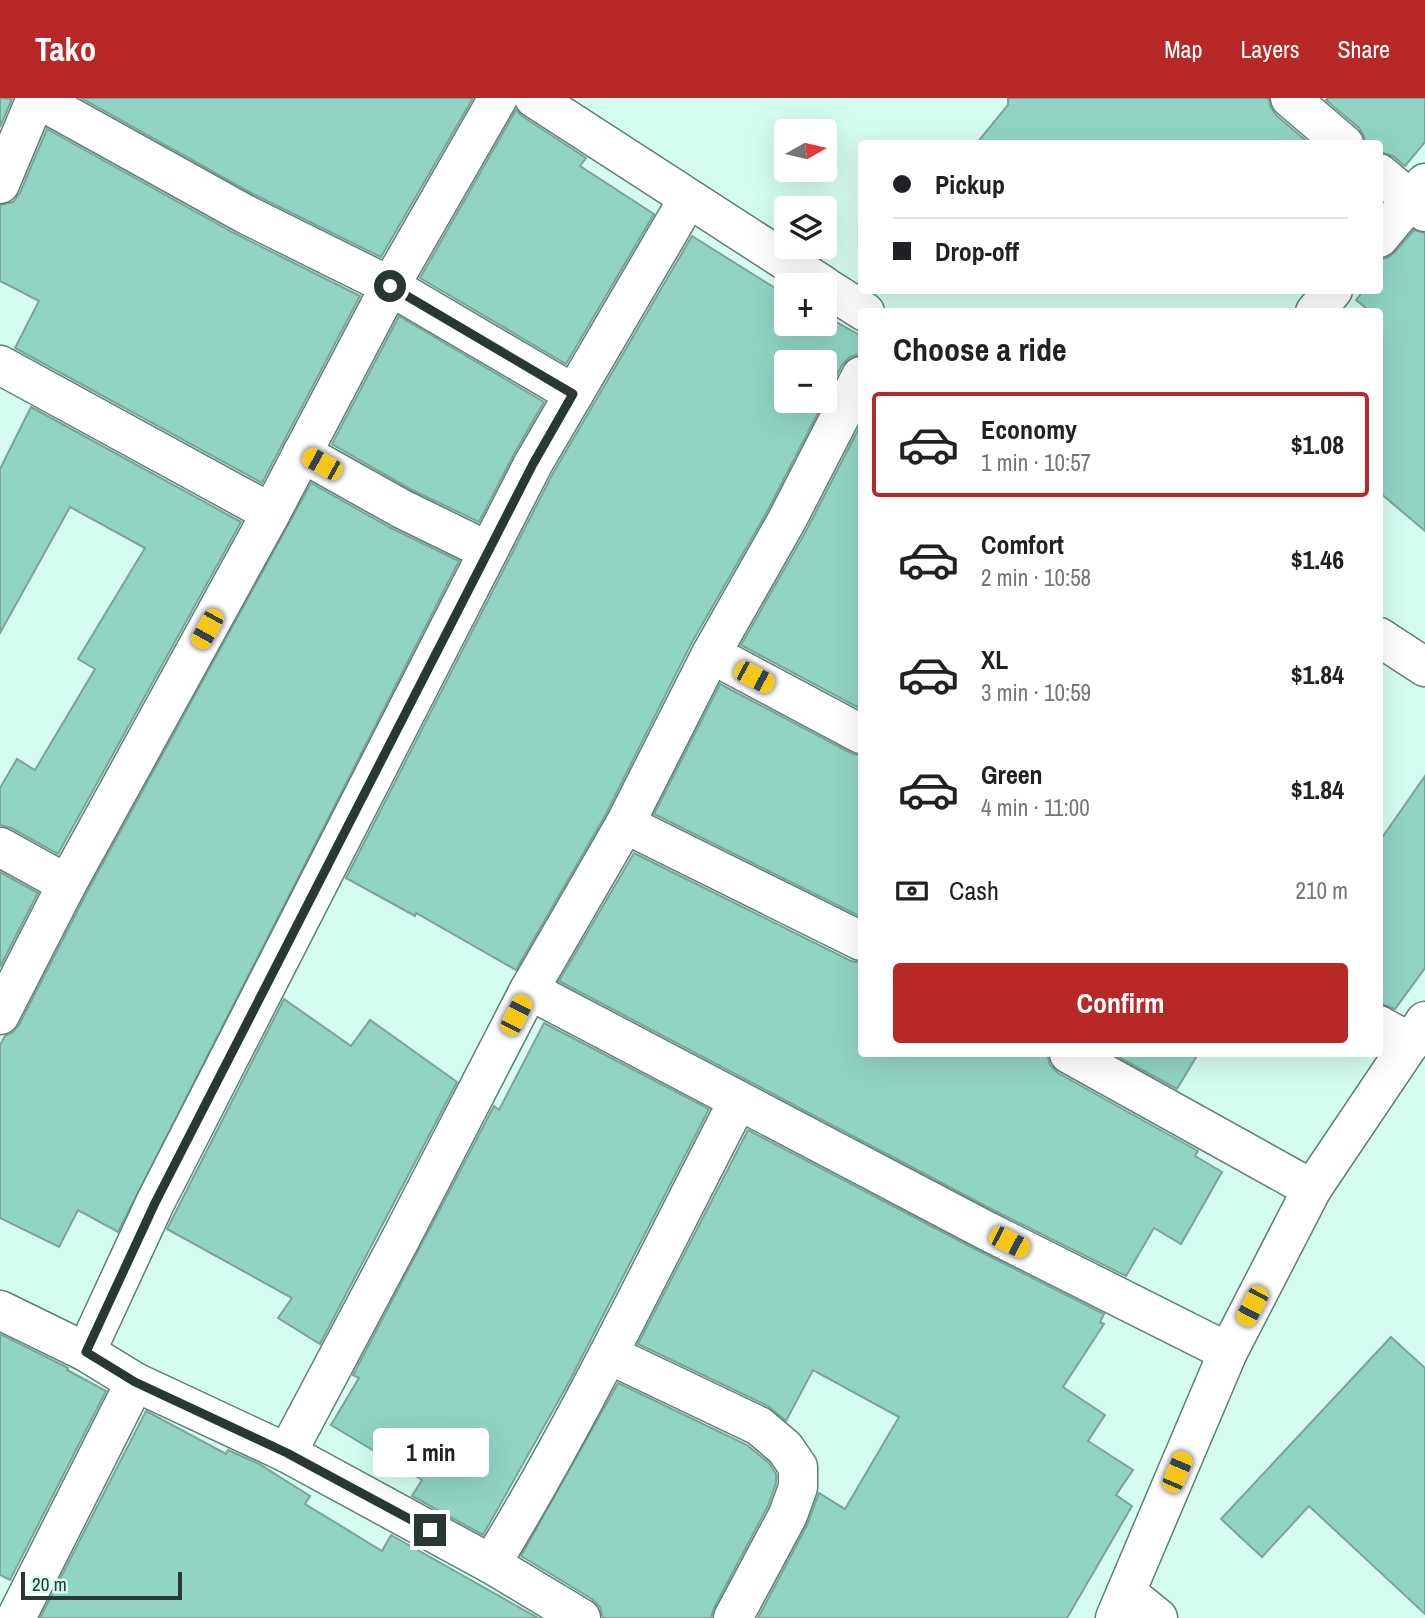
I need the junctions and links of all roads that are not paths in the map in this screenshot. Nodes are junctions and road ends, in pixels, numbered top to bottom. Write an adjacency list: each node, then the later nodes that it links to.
1 (36, 98): 7 (street); 12 (street)
2 (498, 98): 12 (street)
3 (534, 98): 8 (street)
4 (1290, 98): 5 (street)
5 (1339, 140)
6 (1383, 176): 9 (street)
7 (0, 184)
8 (688, 199): 11 (street); 19 (street)
9 (1420, 199): 10 (street)
10 (1383, 234)
11 (804, 273)
12 (390, 286): 19 (street); 20 (street)
13 (837, 294): 15 (street)
14 (1330, 294): 16 (street)
15 (859, 308)
16 (1318, 308)
17 (0, 365): 21 (street)
18 (858, 382): 24 (street)
19 (573, 394): 22 (street)
20 (302, 453): 21 (street); 22 (street)
21 (271, 513): 29 (street)
22 (488, 551): 38 (street)
23 (1383, 640): 25 (street)
24 (711, 654): 26 (street); 27 (street)
25 (1425, 667)
26 (858, 732)
27 (625, 824): 30 (street); 31 (street)
28 (0, 847): 29 (street)
29 (67, 884): 32 (street)
30 (858, 940)
31 (528, 990): 35 (street); 42 (street)
32 (0, 1016)
33 (1405, 1030): 36 (street)
34 (1074, 1057): 36 (street)
35 (738, 1101): 39 (street); 40 (street)
36 (1312, 1189): 39 (street)
37 (0, 1310): 38 (street)
38 (86, 1352): 41 (street)
39 (1228, 1352): 44 (street)
40 (610, 1355): 43 (street); 47 (street)
41 (135, 1382): 42 (street); 45 (street)
42 (287, 1453): 43 (street)
43 (491, 1564): 46 (street)
44 (1121, 1605): 48 (street)
45 (16, 1618)
46 (581, 1618)
47 (733, 1618)
48 (1158, 1618)

